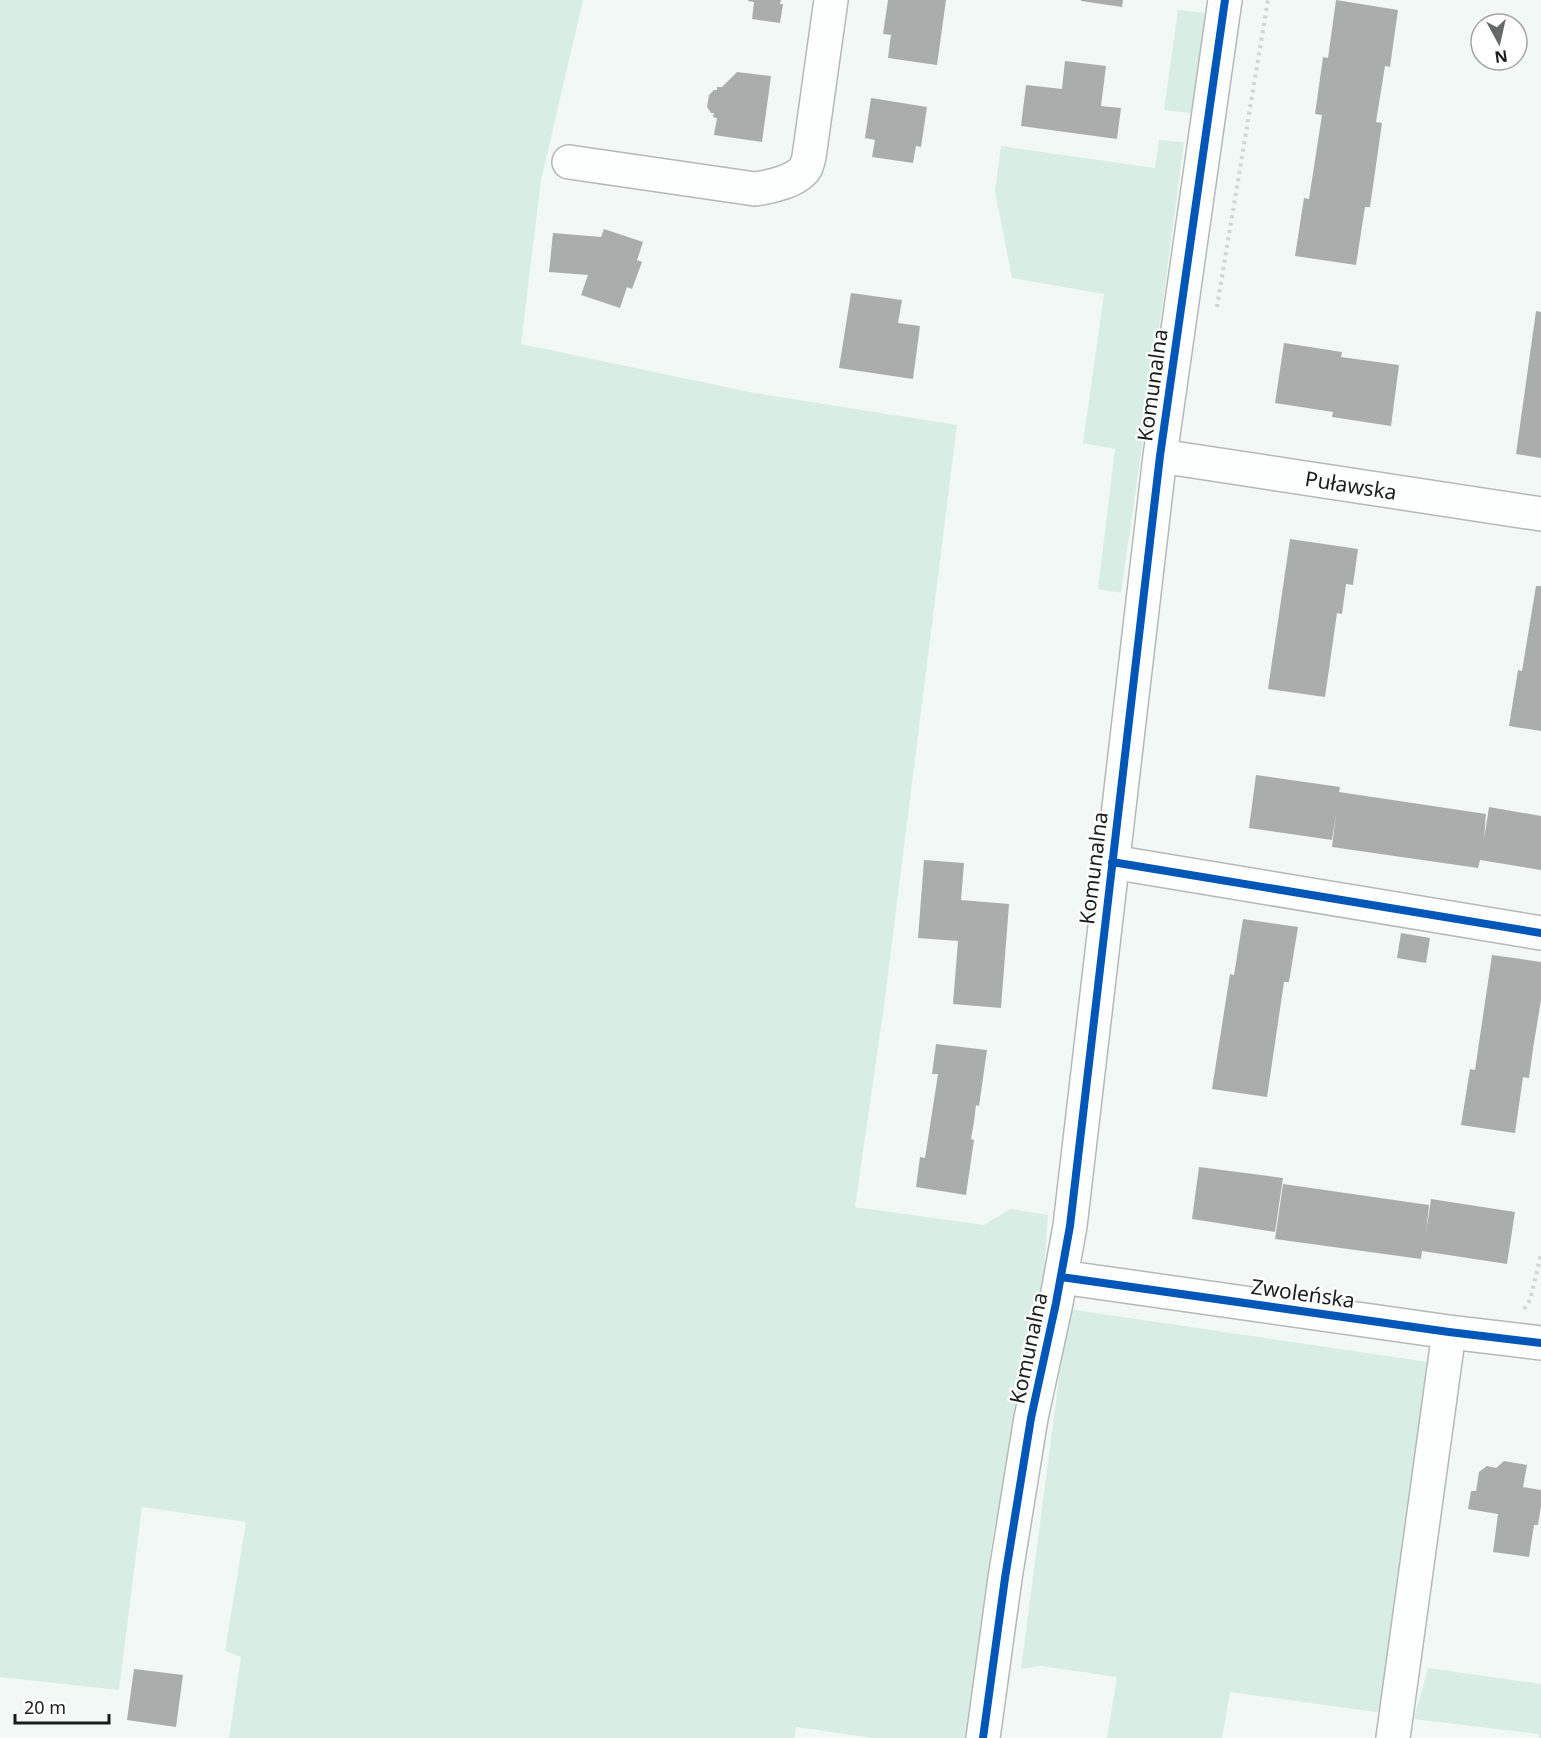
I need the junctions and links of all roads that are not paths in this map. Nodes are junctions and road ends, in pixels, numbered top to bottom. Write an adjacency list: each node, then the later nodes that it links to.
1 (831, 0): 3 (street)
2 (1226, 0): 4 (street, Komunalna)
3 (570, 162)
4 (1160, 456): 5 (street, Puławska); 6 (street, Komunalna)
5 (1541, 514)
6 (1112, 862): 7 (street); 8 (street, Komunalna)
7 (1541, 933)
8 (1061, 1277): 9 (street, Zwoleńska); 11 (street, Komunalna)
9 (1449, 1332): 10 (street, Zwoleńska); 12 (street)
10 (1541, 1343)
11 (983, 1738)
12 (1392, 1738)

